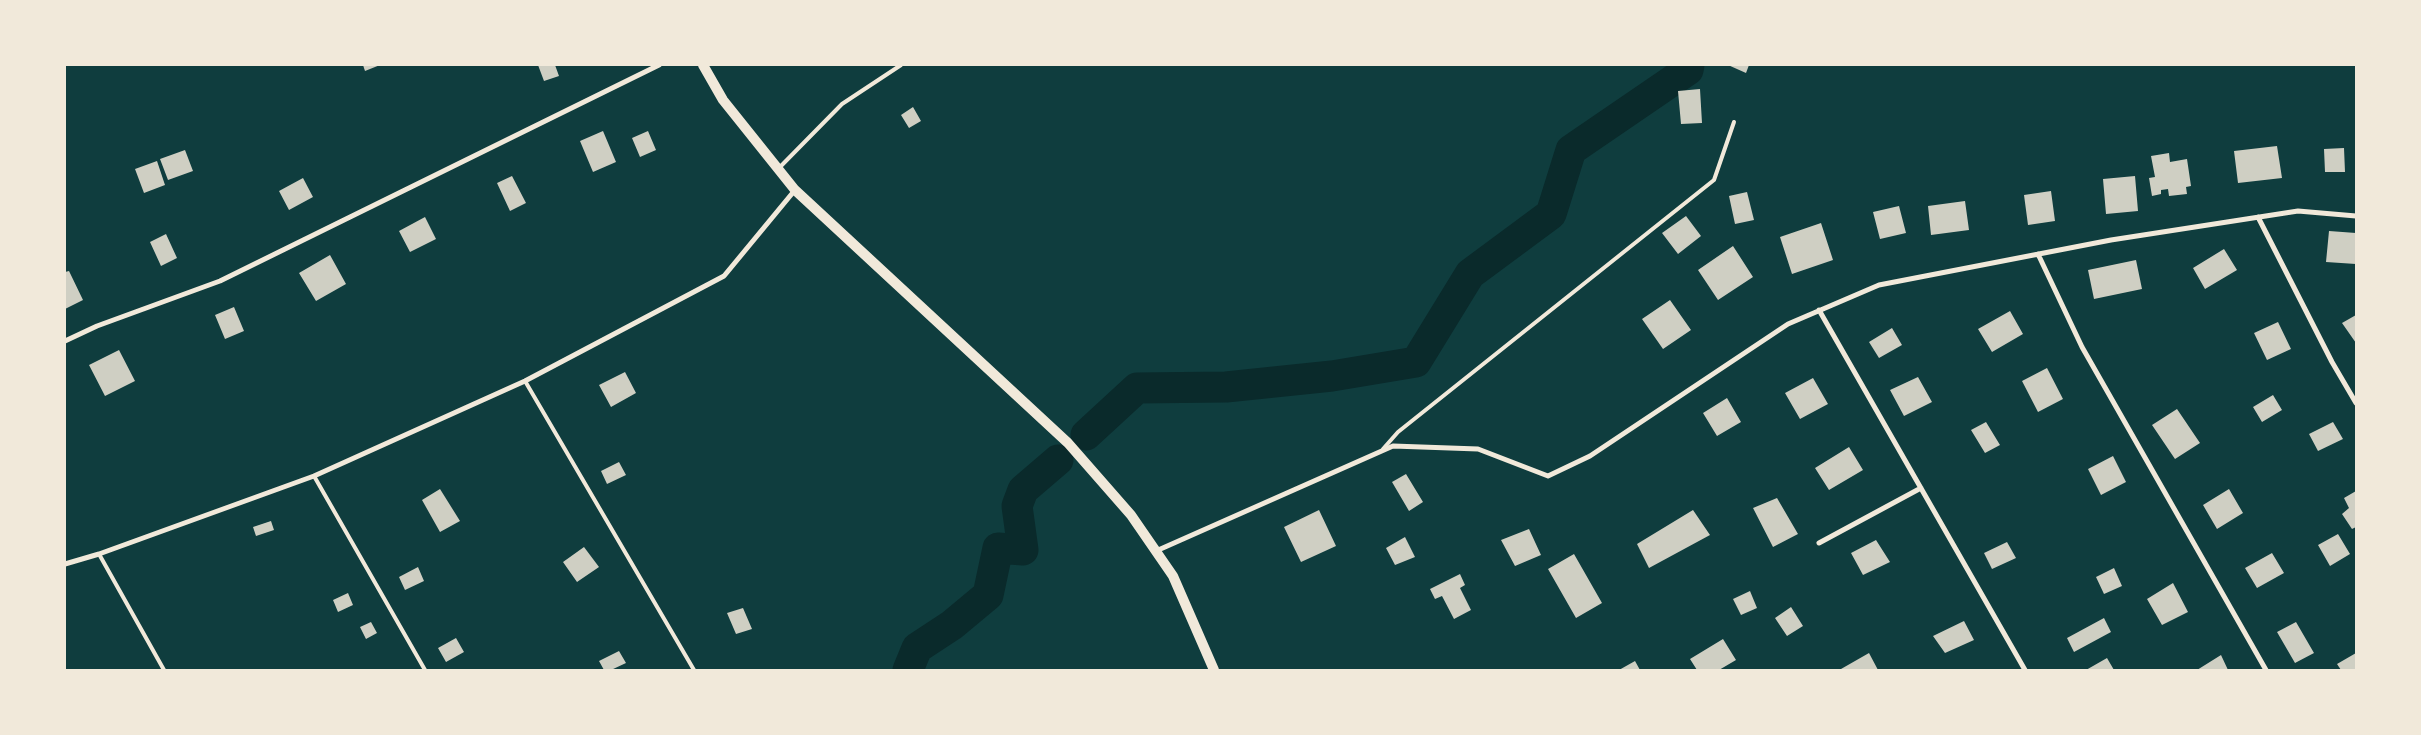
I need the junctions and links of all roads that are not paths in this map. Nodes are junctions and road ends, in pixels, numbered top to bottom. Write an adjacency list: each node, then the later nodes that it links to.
1 (660, 65): 11 (street)
2 (703, 65): 5 (main road)
3 (901, 65): 5 (lane)
4 (1734, 122): 14 (lane)
5 (779, 169): 6 (main road)
6 (795, 190): 12 (street); 18 (main road)
7 (2356, 216): 8 (street)
8 (2258, 217): 9 (street); 13 (street)
9 (2038, 254): 10 (street); 26 (street)
10 (1819, 310): 14 (street); 16 (street)
11 (65, 341)
12 (525, 381): 15 (street); 23 (lane)
13 (2356, 403)
14 (1381, 451): 18 (street)
15 (314, 476): 19 (street); 22 (lane)
16 (1921, 488): 17 (street); 25 (street)
17 (1819, 543)
18 (1156, 551): 24 (main road)
19 (99, 554): 20 (street); 21 (lane)
20 (65, 564)
21 (164, 670)
22 (425, 670)
23 (694, 670)
24 (1214, 670)
25 (2025, 670)
26 (2266, 670)

